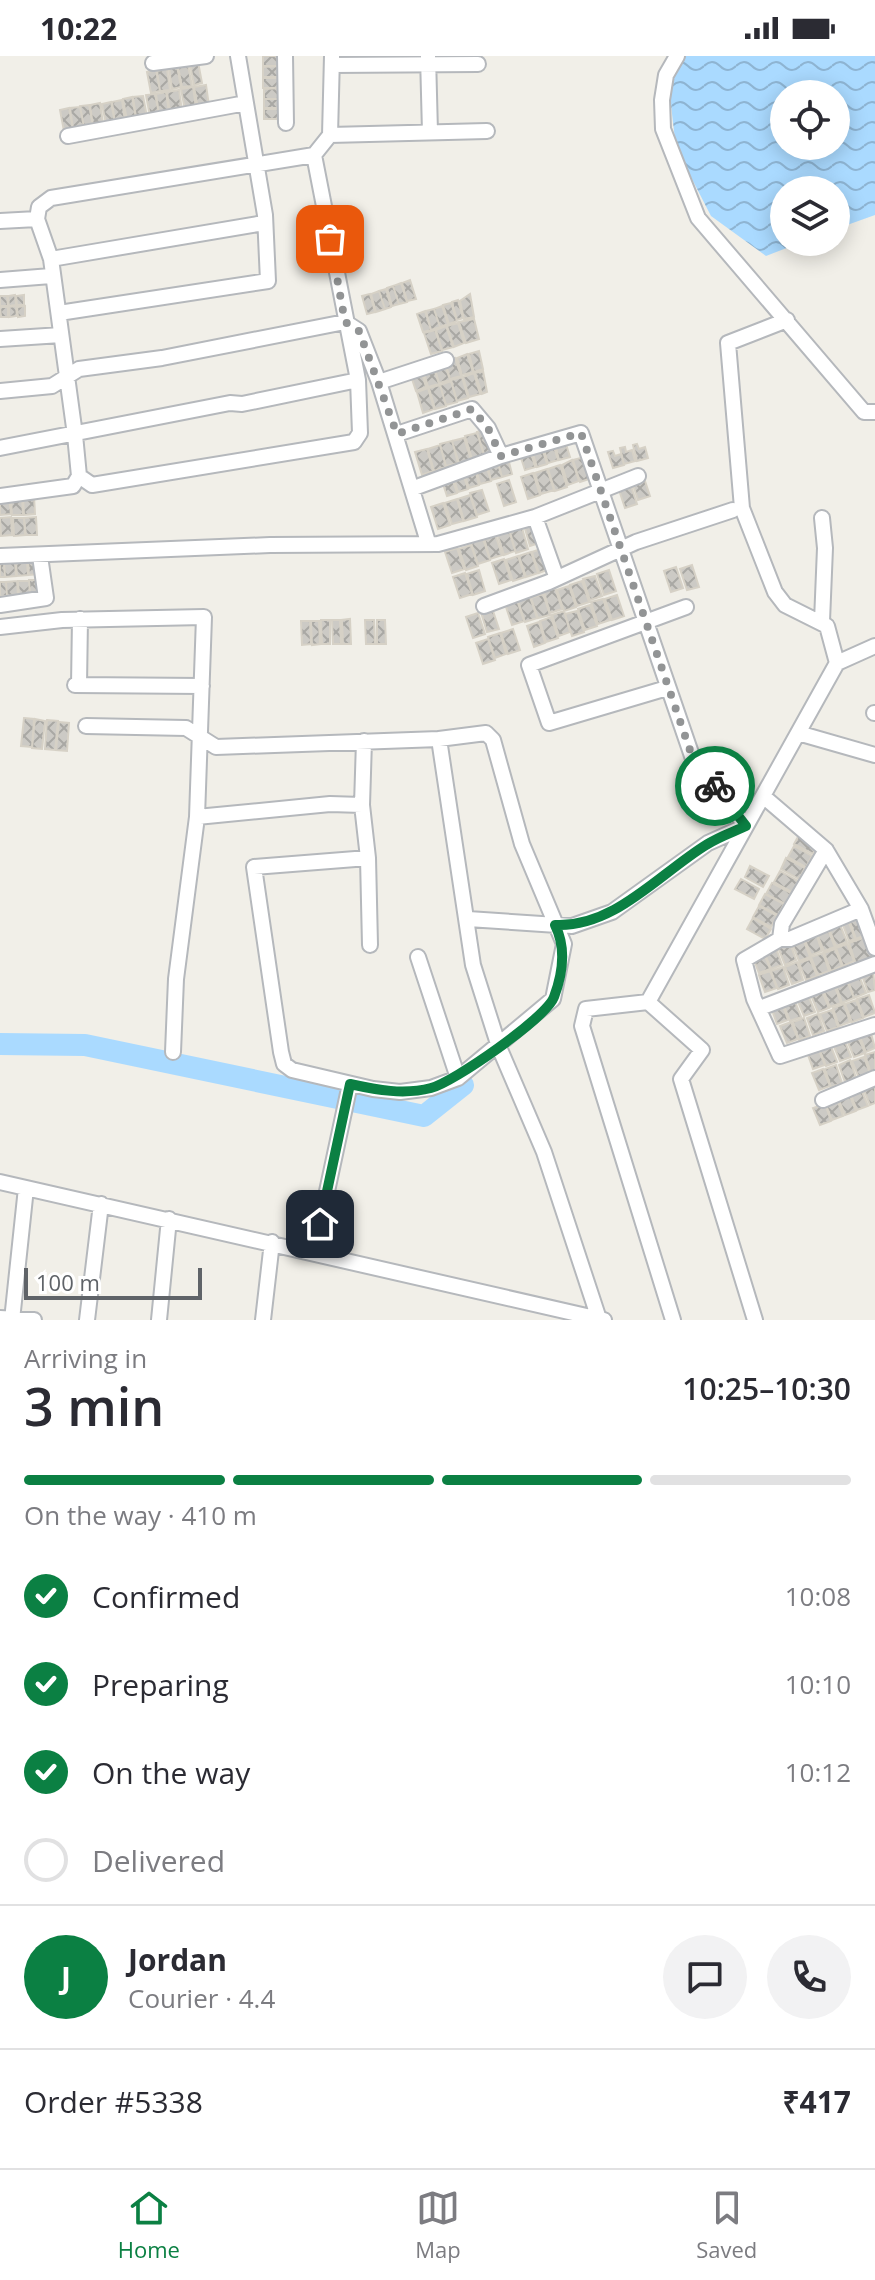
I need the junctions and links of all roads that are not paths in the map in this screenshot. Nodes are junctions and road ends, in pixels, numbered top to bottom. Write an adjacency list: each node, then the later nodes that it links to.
1 (206, 56): 7 (street)
2 (238, 56): 9 (street)
3 (285, 56): 10 (street)
4 (677, 56): 24 (street)
5 (428, 60): 6 (street); 8 (street); 12 (street)
6 (332, 61): 13 (street)
7 (153, 63)
8 (478, 64)
9 (246, 103): 14 (street); 16 (street)
10 (286, 123)
11 (487, 131): 12 (street)
12 (430, 132): 13 (street)
13 (330, 135): 15 (street)
14 (68, 136)
15 (314, 155): 16 (street); 25 (street)
16 (256, 163): 17 (street); 19 (street)
17 (37, 219): 18 (street); 20 (street)
18 (0, 221)
19 (264, 223): 20 (street); 23 (street)
20 (51, 259): 21 (street)
21 (51, 276): 22 (street); 23 (street)
22 (0, 280)
23 (59, 313): 26 (street)
24 (787, 320): 33 (street); 55 (street)
25 (345, 322): 29 (street); 30 (street); 31 (street)
26 (61, 335): 27 (street); 29 (street)
27 (0, 339)
28 (446, 360): 31 (street)
29 (65, 376): 32 (street); 35 (street)
30 (358, 380): 35 (street); 38 (street)
31 (379, 382): 34 (street)
32 (0, 391)
33 (875, 412)
34 (397, 434): 37 (street); 40 (street)
35 (75, 435): 36 (street); 38 (street)
36 (0, 448)
37 (501, 456): 40 (street); 41 (street)
38 (79, 476): 42 (street)
39 (638, 476): 41 (street)
40 (414, 488): 46 (street)
41 (600, 489): 44 (street); 47 (street)
42 (0, 496)
43 (733, 510): 47 (street)
44 (535, 517): 46 (street); 50 (street)
45 (822, 518): 55 (street)
46 (428, 542): 49 (street)
47 (621, 552): 50 (street); 56 (street)
48 (0, 556): 49 (street)
49 (40, 556): 51 (street)
50 (556, 576): 52 (street)
51 (0, 605)
52 (484, 606)
53 (686, 607): 56 (street)
54 (80, 619): 57 (street); 60 (street); 60 (street)
55 (822, 621): 59 (street)
56 (644, 623): 61 (street); 61 (street)
57 (0, 627)
58 (875, 646): 59 (street)
59 (837, 663): 63 (street)
60 (202, 686): 64 (street)
61 (667, 688): 71 (street)
62 (86, 726): 64 (street)
63 (798, 733): 67 (street); 68 (street)
64 (203, 736): 66 (street); 70 (street)
65 (439, 739): 66 (street); 75 (street); 76 (street)
66 (364, 741): 69 (street)
67 (875, 755)
68 (763, 796): 71 (street); 72 (street)
69 (362, 805): 70 (street); 73 (street)
70 (197, 817): 86 (street)
71 (746, 826): 76 (street); 82 (street)
72 (826, 850): 74 (street); 77 (street)
73 (368, 858): 78 (street); 89 (street)
74 (861, 909): 77 (street); 79 (street)
75 (468, 919): 76 (street); 85 (street)
76 (555, 925): 85 (street)
77 (780, 939): 83 (street)
78 (370, 945)
79 (875, 948)
80 (418, 957): 87 (street)
81 (875, 964): 83 (street)
82 (648, 1002): 104 (street); 105 (street)
83 (760, 1008): 84 (street)
84 (875, 1025)
85 (499, 1047): 87 (street); 99 (street)
86 (173, 1052)
87 (458, 1078): 89 (street)
88 (875, 1078): 90 (street)
89 (350, 1084): 96 (street)
90 (823, 1100)
91 (0, 1182): 92 (street)
92 (26, 1188): 93 (street); 98 (street)
93 (101, 1204): 94 (street); 101 (street)
94 (169, 1219): 95 (street); 102 (street)
95 (272, 1242): 96 (street); 103 (street)
96 (314, 1252): 97 (street)
97 (569, 1316): 99 (street)
98 (8, 1319): 100 (street)
99 (602, 1319)
100 (34, 1320)
101 (87, 1320)
102 (159, 1320)
103 (263, 1320)
104 (673, 1320)
105 (755, 1320)

